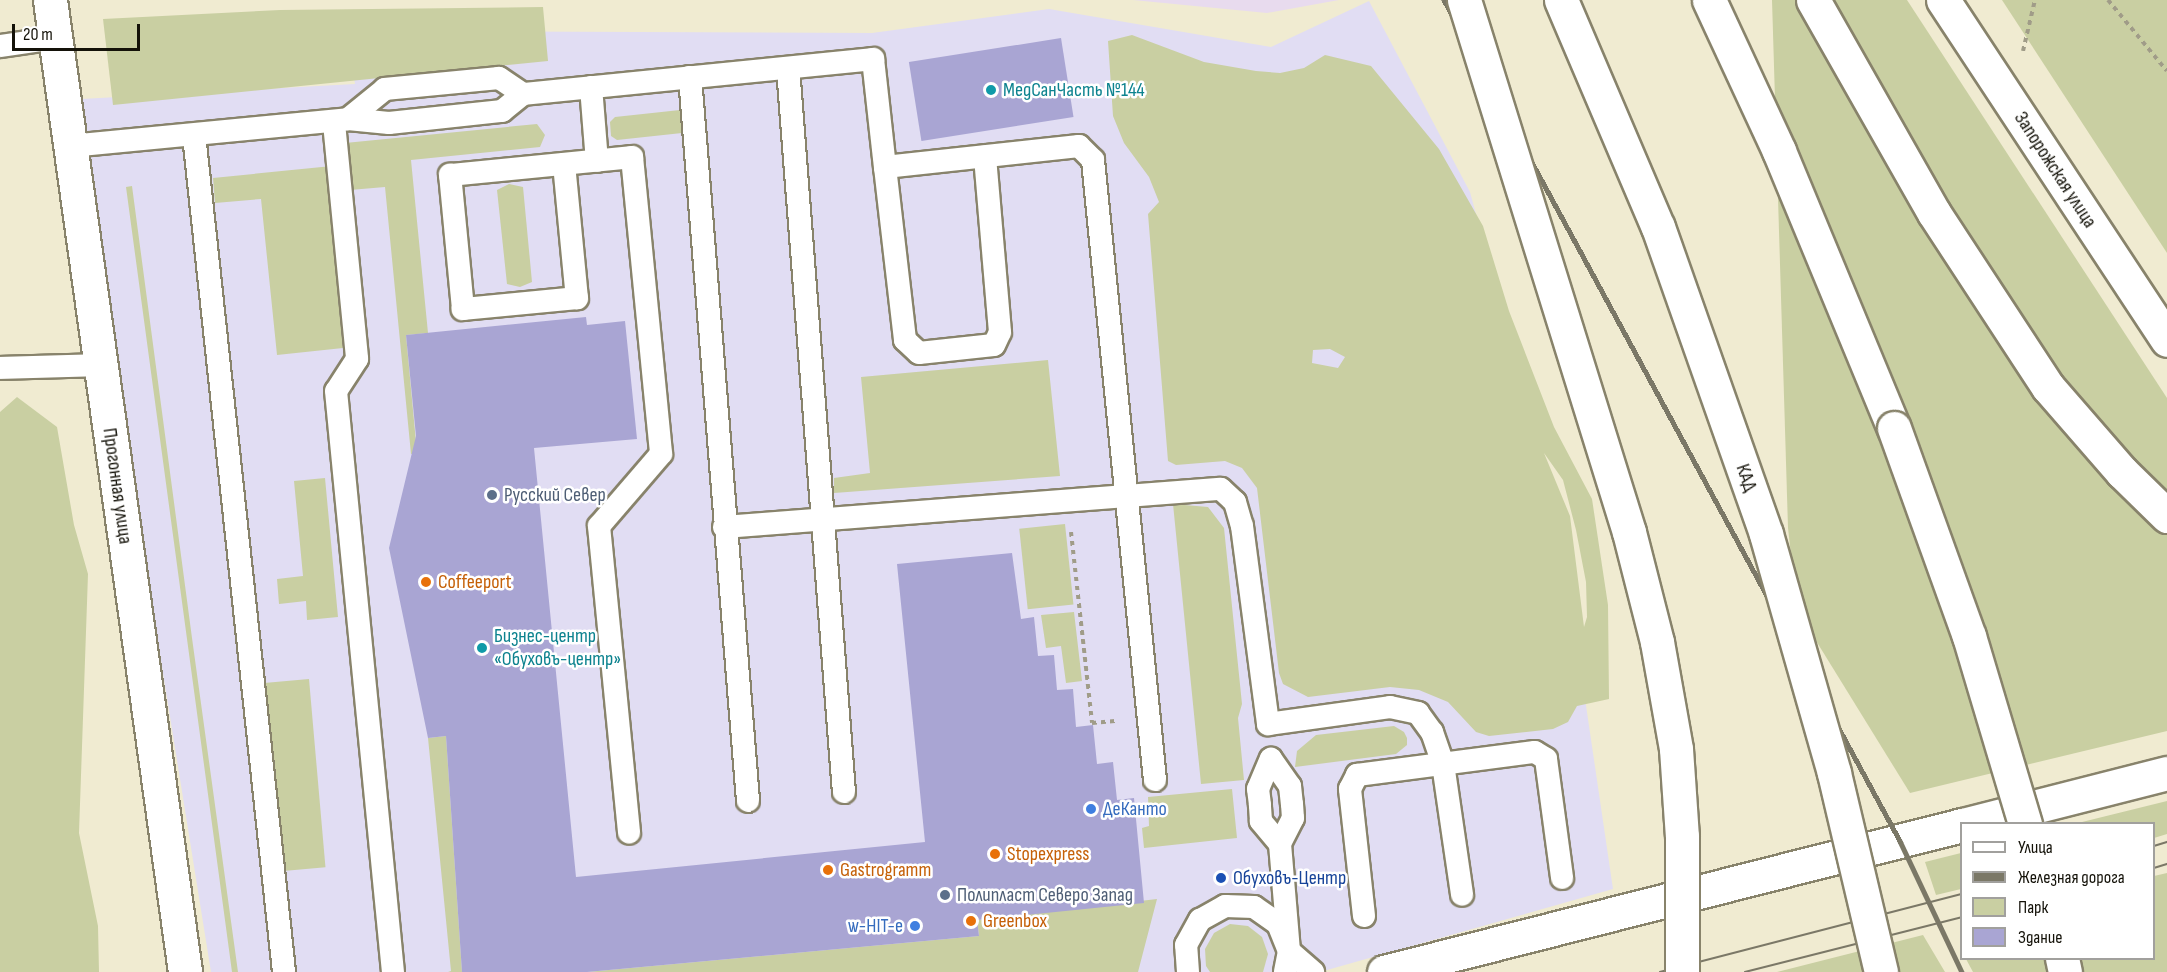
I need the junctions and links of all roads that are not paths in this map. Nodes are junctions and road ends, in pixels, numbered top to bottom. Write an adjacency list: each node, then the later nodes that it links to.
1 (50, 0): 7 (main road, Прогонная улица)
2 (1464, 0): 49 (main road, bridge)
3 (1561, 0): 50 (main road, КАД, bridge)
4 (1709, 0): 35 (main road, bridge)
5 (1813, 0): 24 (main road)
6 (1943, 0): 20 (main road, Запорожская улица)
7 (56, 38): 8 (lane); 15 (main road, Прогонная улица)
8 (0, 45)
9 (788, 68): 10 (lane); 19 (lane); 25 (lane)
10 (690, 77): 11 (lane); 26 (lane)
11 (591, 87): 12 (lane); 17 (lane)
12 (522, 94): 13 (lane); 13 (lane)
13 (341, 121): 14 (lane); 45 (lane)
14 (195, 135): 15 (lane); 44 (lane)
15 (70, 146): 21 (main road, Прогонная улица)
16 (985, 157): 19 (lane); 19 (lane); 23 (lane)
17 (597, 161): 18 (lane); 37 (lane)
18 (564, 164): 18 (lane)
19 (885, 167)
20 (2167, 340)
21 (101, 365): 22 (lane); 43 (main road, Прогонная улица)
22 (0, 368)
23 (1124, 494): 25 (lane); 27 (lane); 31 (lane)
24 (2167, 516)
25 (824, 519): 26 (lane); 32 (lane)
26 (724, 527): 33 (lane)
27 (1268, 724): 28 (lane); 29 (lane)
28 (1271, 759): 38 (lane); 38 (lane)
29 (1443, 764): 39 (lane); 40 (lane); 41 (lane)
30 (2167, 773): 34 (main road)
31 (1155, 780)
32 (844, 792)
33 (748, 801)
34 (1975, 822)
35 (2024, 822)
36 (1960, 826): 48 (main road)
37 (629, 833)
38 (1280, 844): 42 (lane)
39 (1562, 878)
40 (1462, 895)
41 (1364, 916)
42 (1287, 961): 46 (lane); 47 (lane)
43 (184, 972)
44 (284, 972)
45 (393, 972)
46 (1188, 972)
47 (1313, 972)
48 (1384, 972)
49 (1682, 972)
50 (1881, 972)

